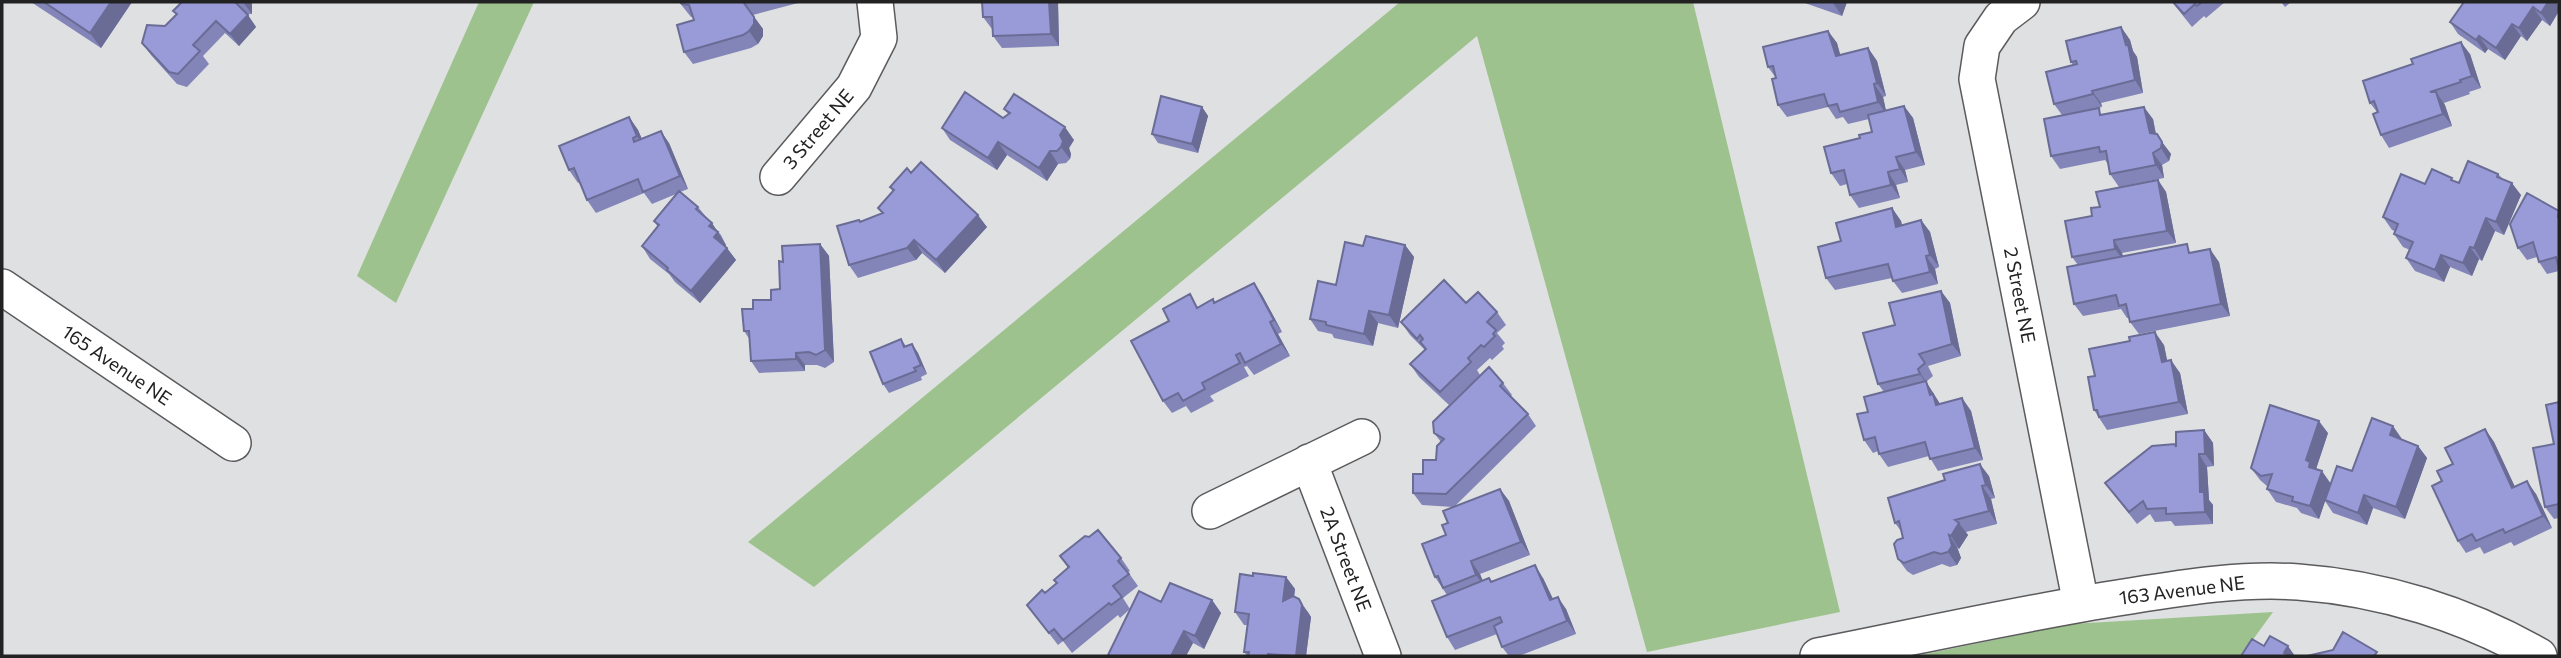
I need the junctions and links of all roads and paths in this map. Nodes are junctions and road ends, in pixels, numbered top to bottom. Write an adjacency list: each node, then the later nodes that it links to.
1 (875, 2): 3 (street, 3 Street NE)
2 (2022, 2): 9 (street, 2 Street NE)
3 (778, 177)
4 (2, 287): 6 (street, 165 Avenue NE)
5 (1362, 437): 7 (street)
6 (233, 443)
7 (1309, 462): 8 (street); 10 (street, 2A Street NE)
8 (1210, 511)
9 (2081, 604): 11 (street, 163 Avenue NE); 12 (street, 163 Avenue NE)
10 (1383, 656)
11 (1818, 656)
12 (2539, 656)

